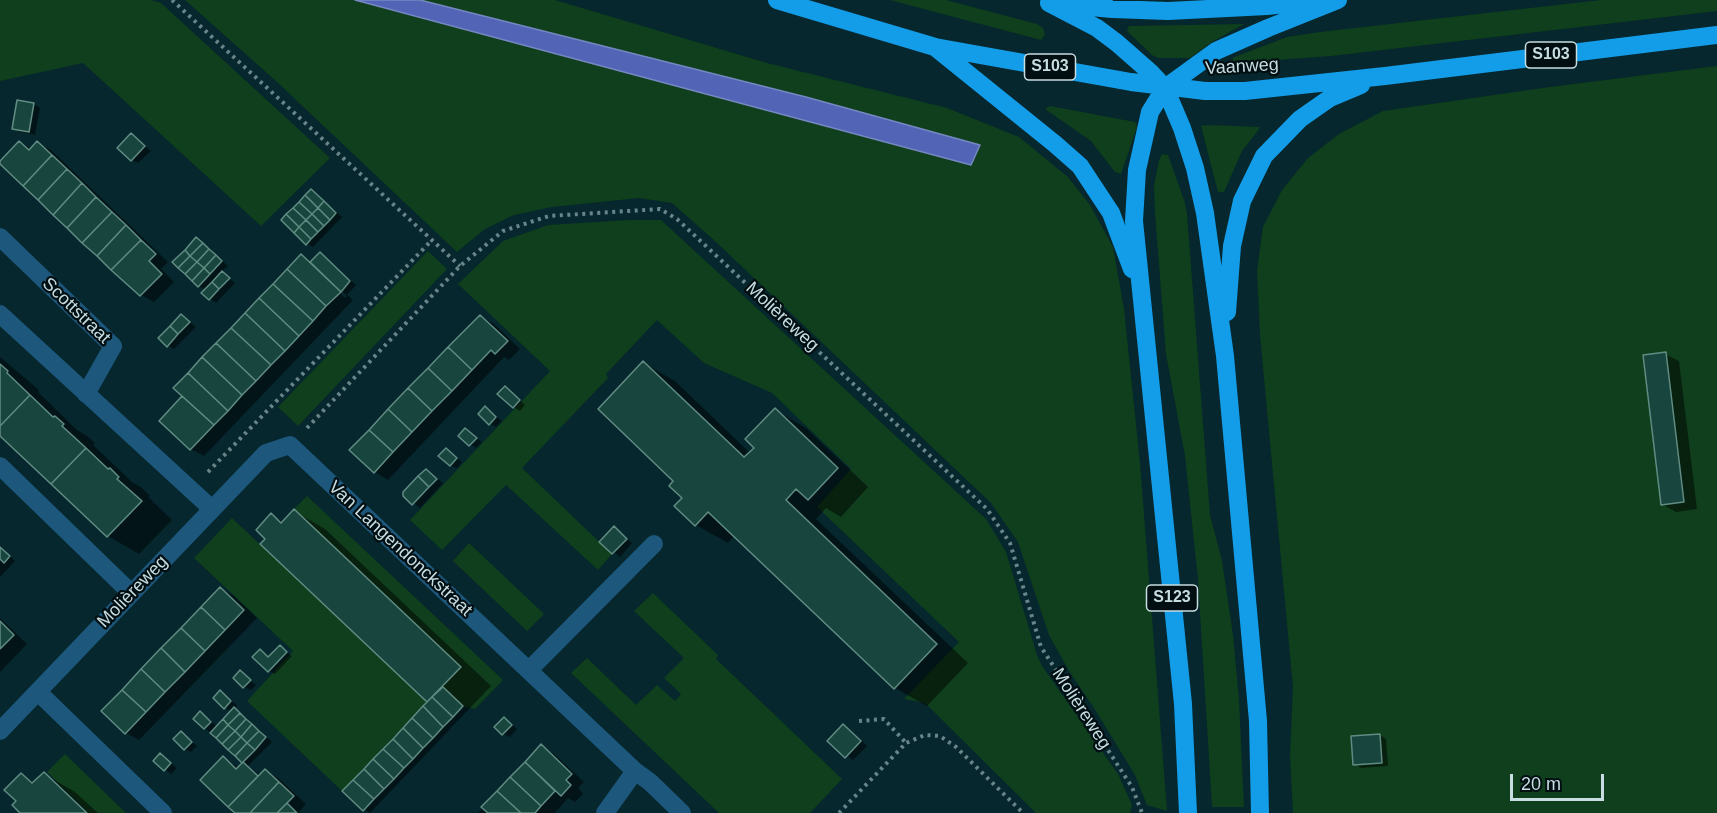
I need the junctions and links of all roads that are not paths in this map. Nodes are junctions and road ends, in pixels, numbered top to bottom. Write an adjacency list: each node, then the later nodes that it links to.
1 (777, 0): 6 (highway, Vaanweg / S103)
2 (1321, 0): 4 (highway)
3 (1338, 0): 8 (highway)
4 (1044, 2): 8 (highway)
5 (1717, 35): 7 (highway, Vaanweg / S103)
6 (935, 47): 8 (highway, Vaanweg / S103); 10 (highway)
7 (1385, 76): 8 (highway, Vaanweg / S103); 12 (highway)
8 (1165, 88): 10 (highway, S123); 12 (highway)
9 (0, 237): 13 (street, Scottstraat)
10 (1140, 294): 26 (highway, S123)
11 (0, 314): 13 (street)
12 (1225, 356): 27 (highway)
13 (87, 394): 16 (street)
14 (266, 453): 16 (street, Molièreweg); 19 (street, Van Langendonckstraat)
15 (0, 465): 18 (street)
16 (212, 509): 18 (street, Molièreweg)
17 (654, 544): 19 (street)
18 (131, 593): 20 (street, Molièreweg)
19 (529, 670): 22 (street, Van Langendonckstraat)
20 (38, 692): 21 (street, Molièreweg); 23 (street)
21 (0, 731)
22 (635, 771): 24 (street); 25 (street, Van Langendonckstraat)
23 (163, 813)
24 (605, 813)
25 (682, 813)
26 (1188, 813)
27 (1260, 813)

